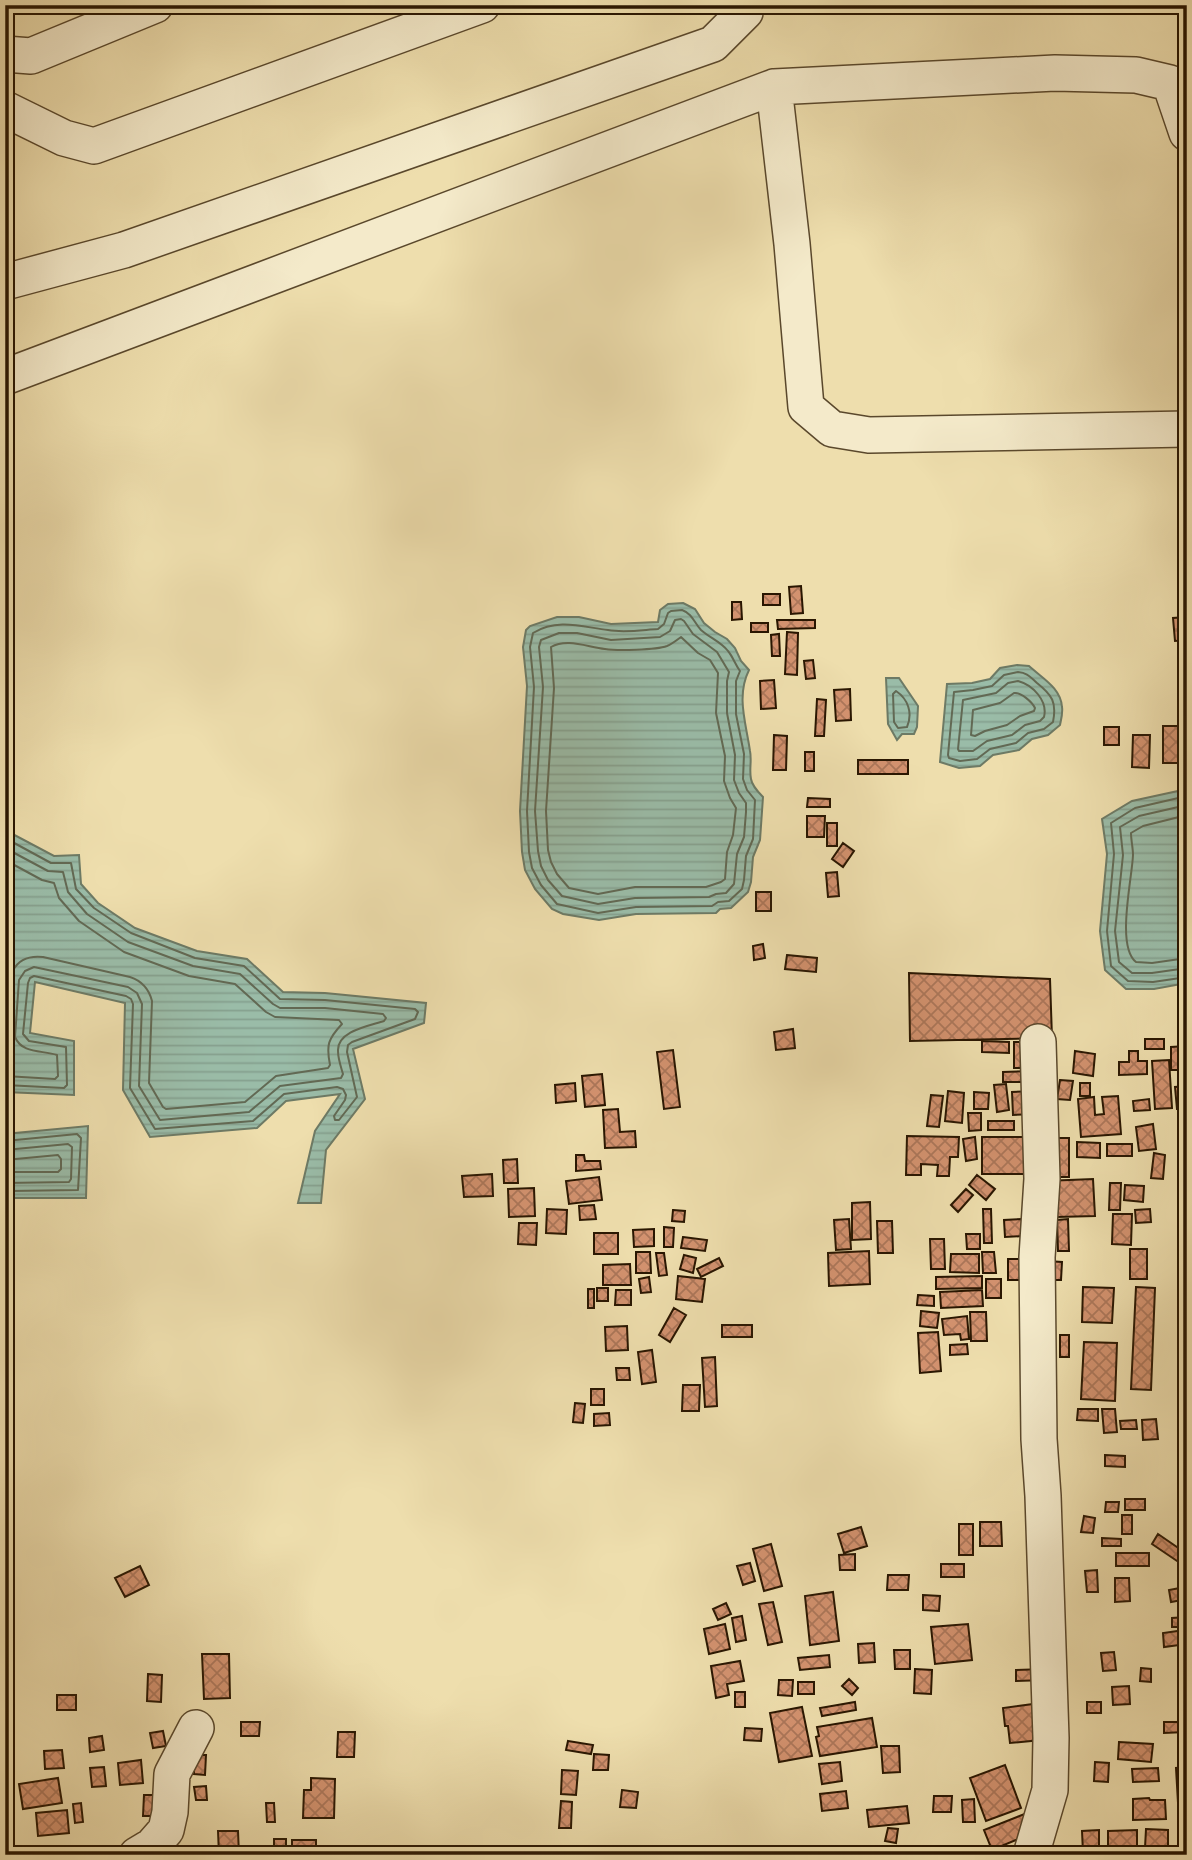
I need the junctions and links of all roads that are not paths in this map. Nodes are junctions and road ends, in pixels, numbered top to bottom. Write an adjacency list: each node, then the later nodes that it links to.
1 (155, 5): 4 (street)
2 (482, 5): 6 (street)
3 (744, 5): 8 (street)
4 (5, 54)
5 (774, 87): 7 (street); 9 (street); 10 (street)
6 (5, 109)
7 (1187, 134)
8 (5, 282)
9 (5, 377)
10 (1187, 429)
11 (1038, 1042): 14 (street)
12 (196, 1728): 13 (street)
13 (137, 1855)
14 (1031, 1855)

